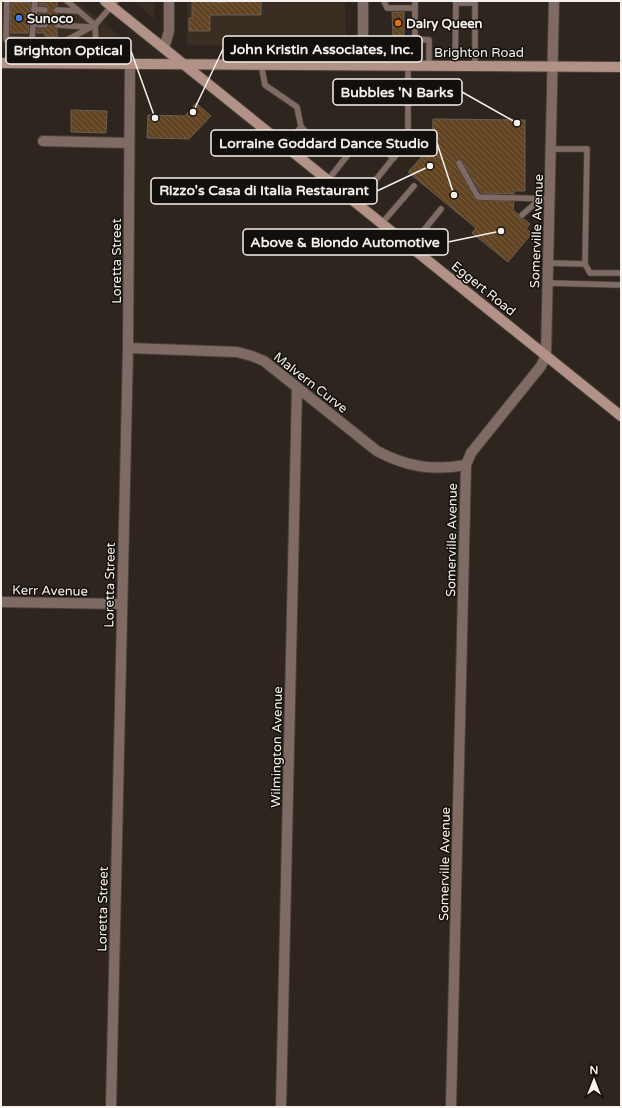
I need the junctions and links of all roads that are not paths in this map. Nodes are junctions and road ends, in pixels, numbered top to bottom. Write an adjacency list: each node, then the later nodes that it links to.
1 (7, 1): 21 (lane)
2 (35, 1): 12 (lane)
3 (67, 1): 15 (lane)
4 (169, 1): 22 (street)
5 (363, 1): 29 (street)
6 (384, 1): 11 (lane)
7 (415, 1): 11 (lane)
8 (554, 1): 34 (street, Somerville Avenue)
9 (456, 2): 32 (lane); 33 (lane)
10 (111, 3): 19 (lane); 22 (street, Eggert Road)
11 (415, 8): 20 (lane)
12 (34, 9): 13 (lane); 16 (lane)
13 (45, 10)
14 (57, 10): 15 (lane)
15 (78, 11): 19 (lane)
16 (32, 24): 17 (lane); 21 (lane)
17 (45, 25)
18 (57, 25): 19 (lane)
19 (92, 26): 21 (lane); 25 (lane)
20 (415, 39): 30 (lane); 31 (lane)
21 (32, 40): 24 (lane)
22 (164, 48): 27 (street, Eggert Road)
23 (1, 63): 24 (street, Brighton Road)
24 (32, 63): 25 (street, Brighton Road)
25 (97, 63): 26 (street, Brighton Road)
26 (130, 63): 27 (street, Brighton Road); 39 (street, Loretta Street)
27 (183, 63): 28 (street, Brighton Road); 40 (street, Eggert Road)
28 (261, 64): 29 (street, Brighton Road); 36 (lane)
29 (363, 64): 30 (street, Brighton Road)
30 (411, 65): 31 (street, Brighton Road); 42 (lane)
31 (429, 65): 32 (street, Brighton Road)
32 (455, 65): 33 (street, Brighton Road)
33 (476, 65): 34 (street, Brighton Road)
34 (554, 66): 35 (street, Brighton Road); 41 (street, Somerville Avenue)
35 (621, 66)
36 (301, 127): 38 (lane); 40 (lane)
37 (44, 141): 39 (street)
38 (316, 141)
39 (129, 143): 57 (street, Loretta Street)
40 (286, 146): 44 (street, Eggert Road)
41 (552, 149): 46 (street, Somerville Avenue); 53 (lane)
42 (394, 158): 44 (lane); 47 (lane)
43 (459, 163): 46 (lane)
44 (328, 180): 47 (street, Eggert Road)
45 (414, 186): 50 (lane)
46 (545, 199): 49 (lane); 52 (street, Somerville Avenue)
47 (357, 203): 50 (street, Eggert Road)
48 (442, 209): 51 (lane)
49 (522, 215)
50 (382, 223): 51 (street, Eggert Road)
51 (411, 246): 58 (street, Eggert Road)
52 (549, 263): 53 (lane); 55 (street, Somerville Avenue)
53 (585, 264): 54 (lane)
54 (621, 273)
55 (548, 283): 56 (lane); 58 (street, Somerville Avenue)
56 (621, 286)
57 (128, 348): 59 (street, Malvern Curve); 63 (street, Loretta Street)
58 (546, 355): 60 (street, Eggert Road); 61 (street, Somerville Avenue)
59 (297, 388): 61 (street, Malvern Curve); 65 (street, Wilmington Avenue)
60 (621, 416)
61 (466, 465): 66 (street, Somerville Avenue)
62 (1, 602): 63 (street, Kerr Avenue)
63 (122, 604): 64 (street, Loretta Street)
64 (111, 1107)
65 (281, 1107)
66 (451, 1107)

